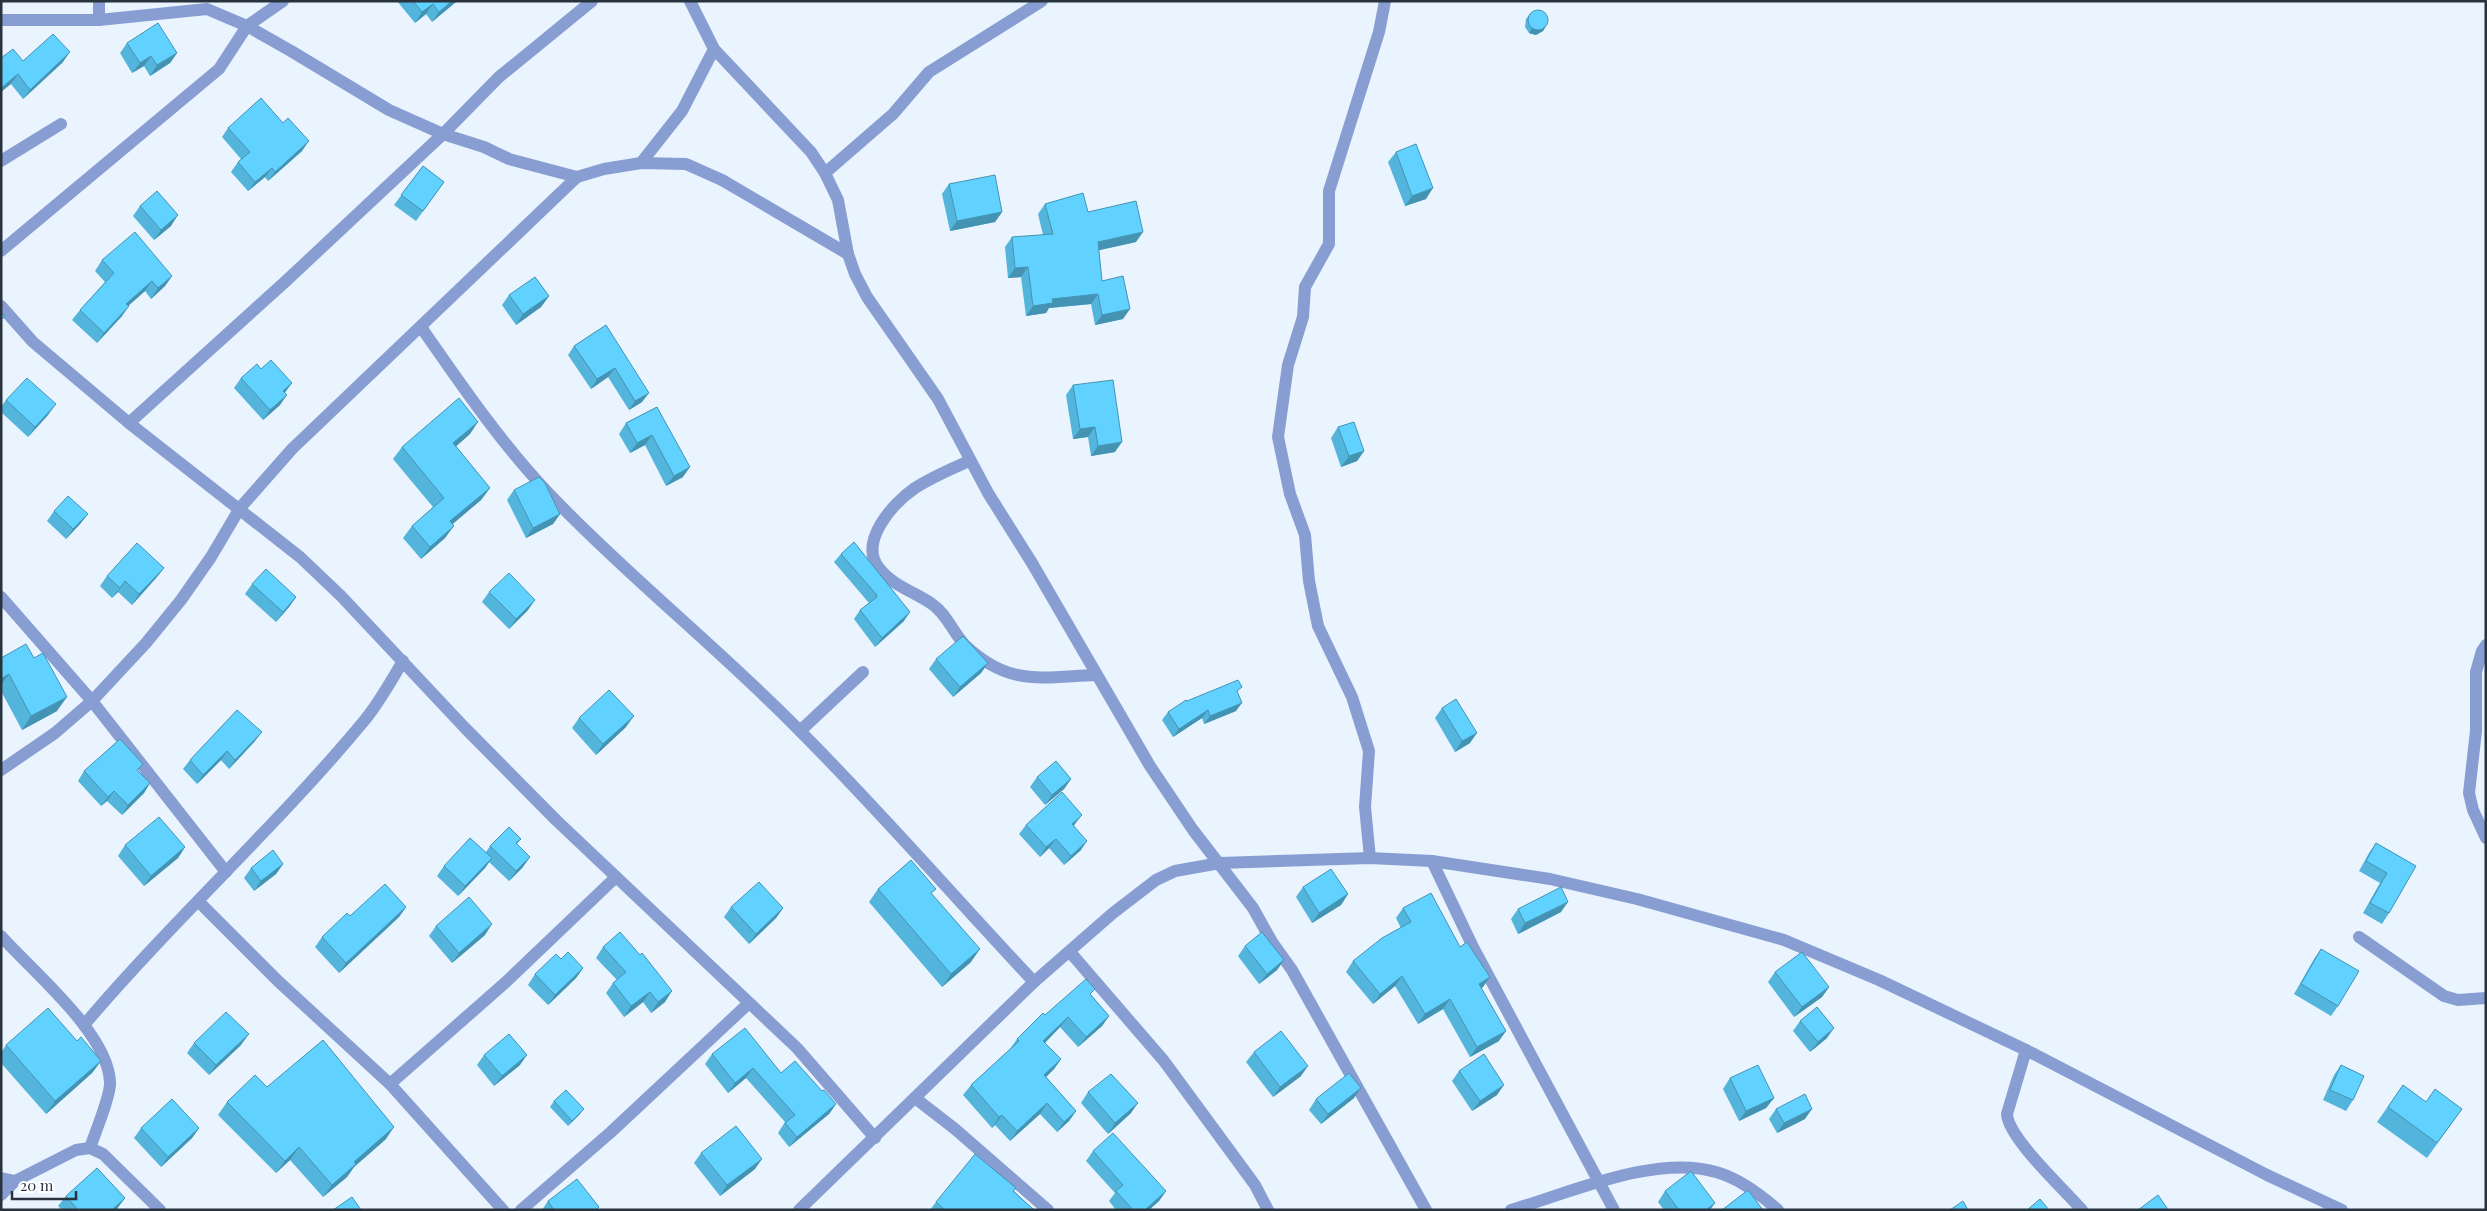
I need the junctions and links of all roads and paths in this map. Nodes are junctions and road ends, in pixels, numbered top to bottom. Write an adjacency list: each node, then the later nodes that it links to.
1 (99, 1): 9 (street)
2 (283, 1): 10 (street)
3 (592, 1): 13 (street)
4 (690, 1): 11 (street)
5 (1042, 1): 16 (street)
6 (1385, 1): 34 (street)
7 (207, 5): 9 (street); 10 (street)
8 (1, 20): 9 (street)
9 (99, 20)
10 (247, 26): 13 (street); 18 (street)
11 (714, 49): 15 (street); 16 (street)
12 (61, 124): 14 (street)
13 (443, 134): 17 (street); 22 (street)
14 (1, 161)
15 (641, 163): 17 (street); 19 (street)
16 (825, 173): 19 (street)
17 (577, 177): 21 (street)
18 (1, 251)
19 (848, 254): 23 (street)
20 (1, 306): 22 (street)
21 (421, 327): 24 (street); 31 (street)
22 (129, 423): 24 (street)
23 (969, 461): 29 (street); 29 (street)
24 (240, 508): 27 (street); 30 (street)
25 (1, 597): 30 (street)
26 (2486, 645): 33 (street)
27 (403, 661): 37 (street); 38 (street)
28 (863, 672): 31 (street)
29 (1096, 675): 36 (street)
30 (92, 701): 32 (street); 37 (street)
31 (800, 731): 43 (street)
32 (1, 770)
33 (2486, 838)
34 (1370, 858): 35 (street); 36 (street)
35 (1432, 861): 47 (street); 54 (street)
36 (1220, 863): 42 (street); 62 (street)
37 (226, 872): 39 (street)
38 (616, 877): 45 (street); 48 (street)
39 (198, 902): 46 (street); 48 (street)
40 (1, 936): 46 (street)
41 (2359, 937): 44 (street)
42 (1070, 952): 43 (street); 61 (street)
43 (1034, 982): 49 (street)
44 (2486, 998)
45 (749, 1003): 50 (street); 59 (street)
46 (84, 1025): 51 (street)
47 (2026, 1050): 66 (street); 67 (street)
48 (390, 1084): 58 (street)
49 (915, 1098): 50 (street); 60 (street)
50 (875, 1138): 56 (street)
51 (90, 1148): 53 (street); 57 (street)
52 (1, 1178): 53 (street)
53 (15, 1181): 55 (street)
54 (1598, 1183): 63 (street); 64 (street); 65 (street)
55 (1, 1194)
56 (806, 1207)
57 (160, 1210)
58 (503, 1210)
59 (521, 1210)
60 (1048, 1210)
61 (1268, 1210)
62 (1426, 1210)
63 (1510, 1210)
64 (1614, 1210)
65 (1778, 1210)
66 (2082, 1210)
67 (2342, 1210)

